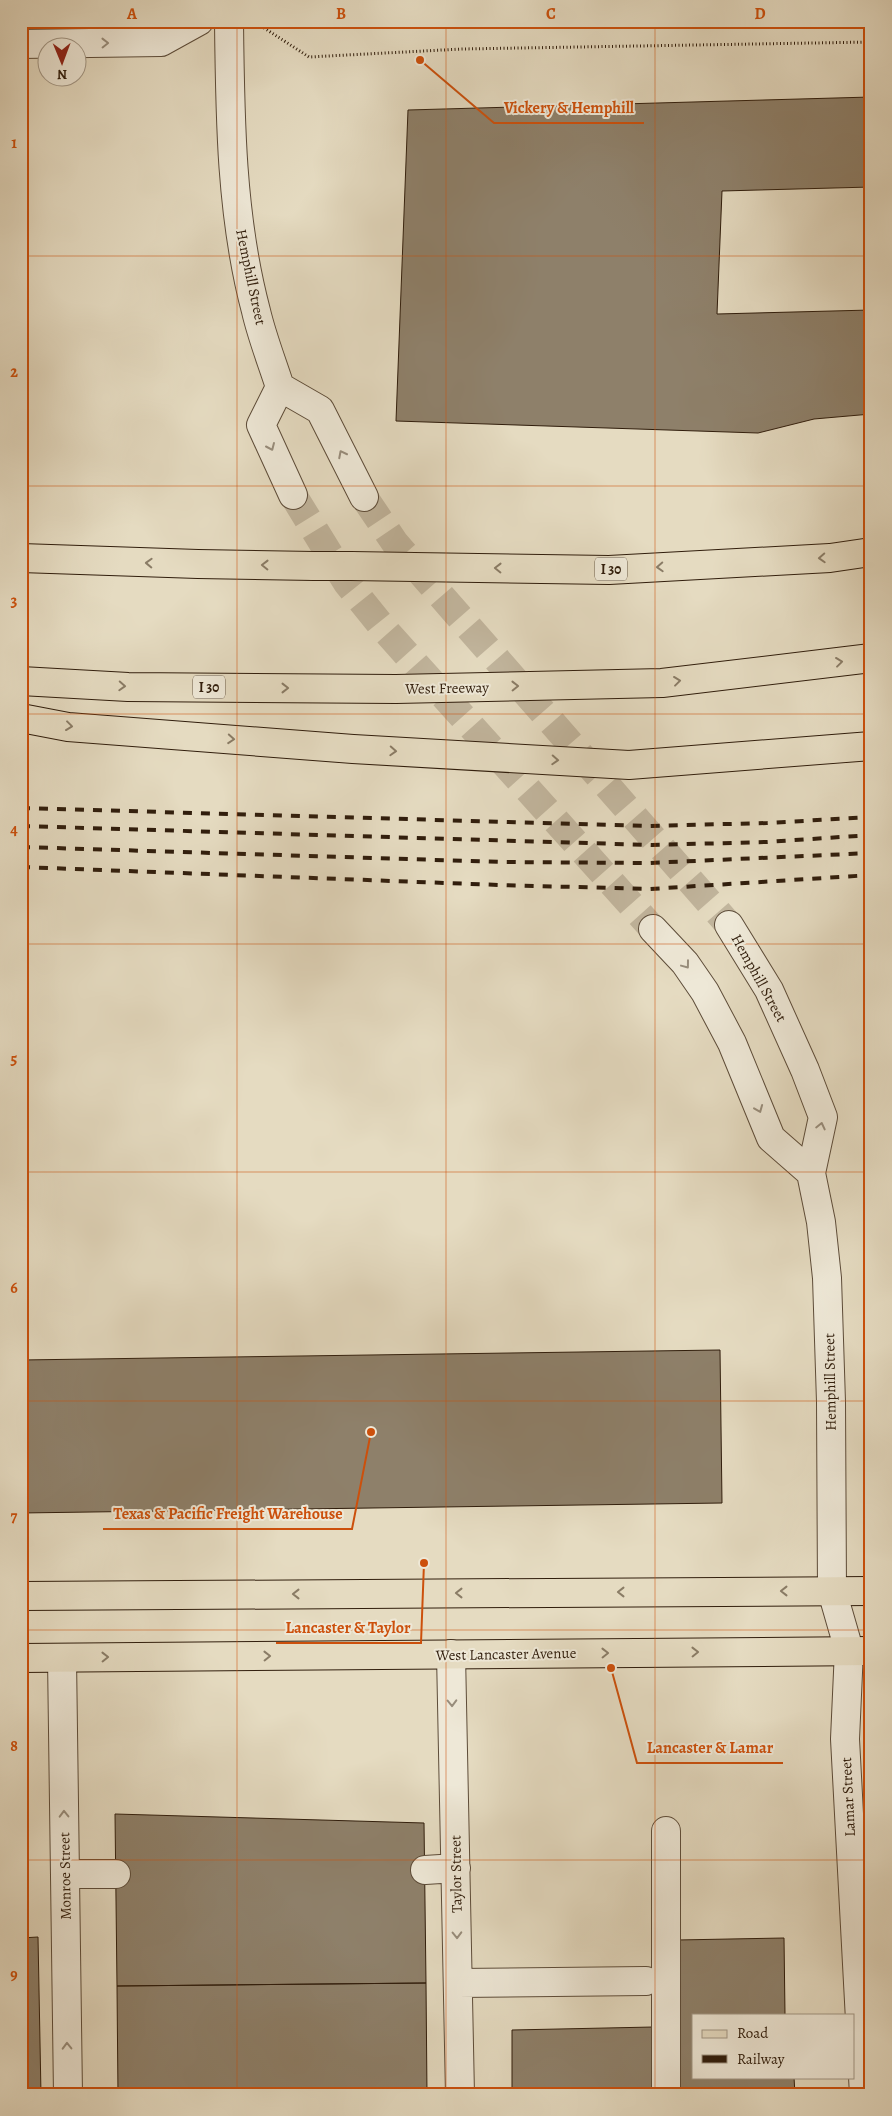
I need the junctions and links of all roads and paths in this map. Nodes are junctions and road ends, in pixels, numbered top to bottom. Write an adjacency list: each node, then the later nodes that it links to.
1 (199, 21): 5 (street, one-way to 1)
2 (229, 21): 6 (street, Hemphill Street)
3 (254, 21): 4 (path)
4 (871, 42)
5 (21, 44)
6 (280, 387): 7 (street, one-way to 7); 8 (street, one-way to 6)
7 (293, 494)
8 (364, 497)
9 (871, 552): 10 (main road, I 30, one-way to 10, bridge)
10 (21, 558)
11 (871, 658): 12 (main road, West Freeway / I 30, one-way to 11)
12 (21, 681)
13 (21, 718): 14 (main road, one-way to 14)
14 (871, 746)
15 (729, 925): 17 (street, Hemphill Street, one-way to 15)
16 (653, 928): 17 (street, one-way to 17)
17 (811, 1173): 18 (street, Hemphill Street)
18 (832, 1591): 19 (main road); 20 (main road, one-way to 20); 21 (street, Lamar Street)
19 (871, 1591)
20 (21, 1596)
21 (865, 1649): 22 (main road, West Lancaster Avenue, one-way to 21); 30 (street, Lamar Street)
22 (451, 1654): 24 (main road, West Lancaster Avenue, one-way to 22); 26 (street, Taylor Street, one-way to 26)
23 (21, 1658): 24 (main road, West Lancaster Avenue)
24 (62, 1658): 28 (street, Monroe Street, one-way to 24)
25 (666, 1831): 36 (street)
26 (456, 1868): 27 (street); 32 (street, Taylor Street, one-way to 32)
27 (425, 1870)
28 (65, 1874): 29 (street); 34 (street, Monroe Street, one-way to 28)
29 (116, 1874)
30 (862, 1890): 33 (street, Lamar Street)
31 (646, 1981): 32 (street)
32 (458, 1983): 35 (street, Taylor Street)
33 (865, 1997): 37 (street, Lamar Street)
34 (68, 2095)
35 (460, 2095)
36 (666, 2095)
37 (864, 2095)

